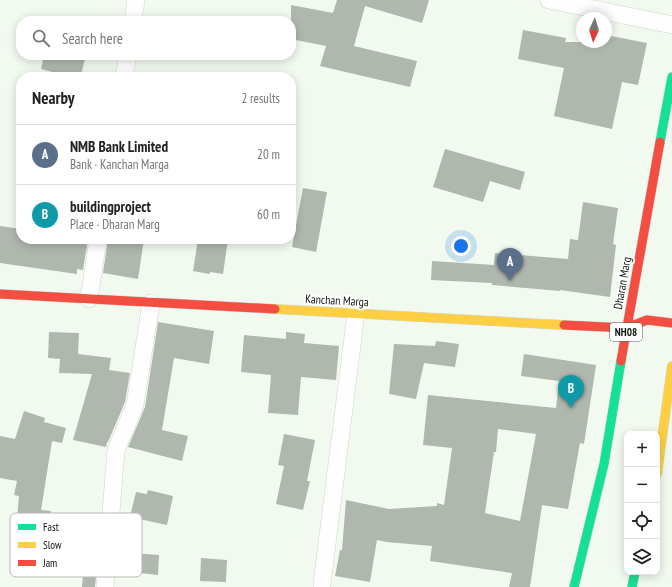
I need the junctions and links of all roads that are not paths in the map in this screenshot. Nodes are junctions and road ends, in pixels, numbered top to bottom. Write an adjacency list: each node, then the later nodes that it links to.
1 (136, 0): 3 (street)
2 (549, 0): 4 (street)
3 (134, 16)
4 (672, 25)
5 (127, 60): 6 (street)
6 (125, 72)
7 (672, 77): 14 (main road, Dharan Marg / NH08)
8 (97, 244): 10 (street)
9 (3, 298): 10 (main road, Kanchan Marga)
10 (88, 299): 11 (main road, Kanchan Marga)
11 (151, 303): 12 (main road, Kanchan Marga); 17 (street)
12 (356, 313): 14 (main road, Kanchan Marga); 20 (street)
13 (672, 323): 14 (main road, Kanchan Marga)
14 (626, 328): 22 (main road, Dharan Marg / NH08)
15 (672, 366): 16 (main road)
16 (658, 467)
17 (111, 513)
18 (634, 575): 23 (main road)
19 (106, 577): 21 (street)
20 (322, 584)
21 (105, 587)
22 (574, 587)
23 (632, 587)

